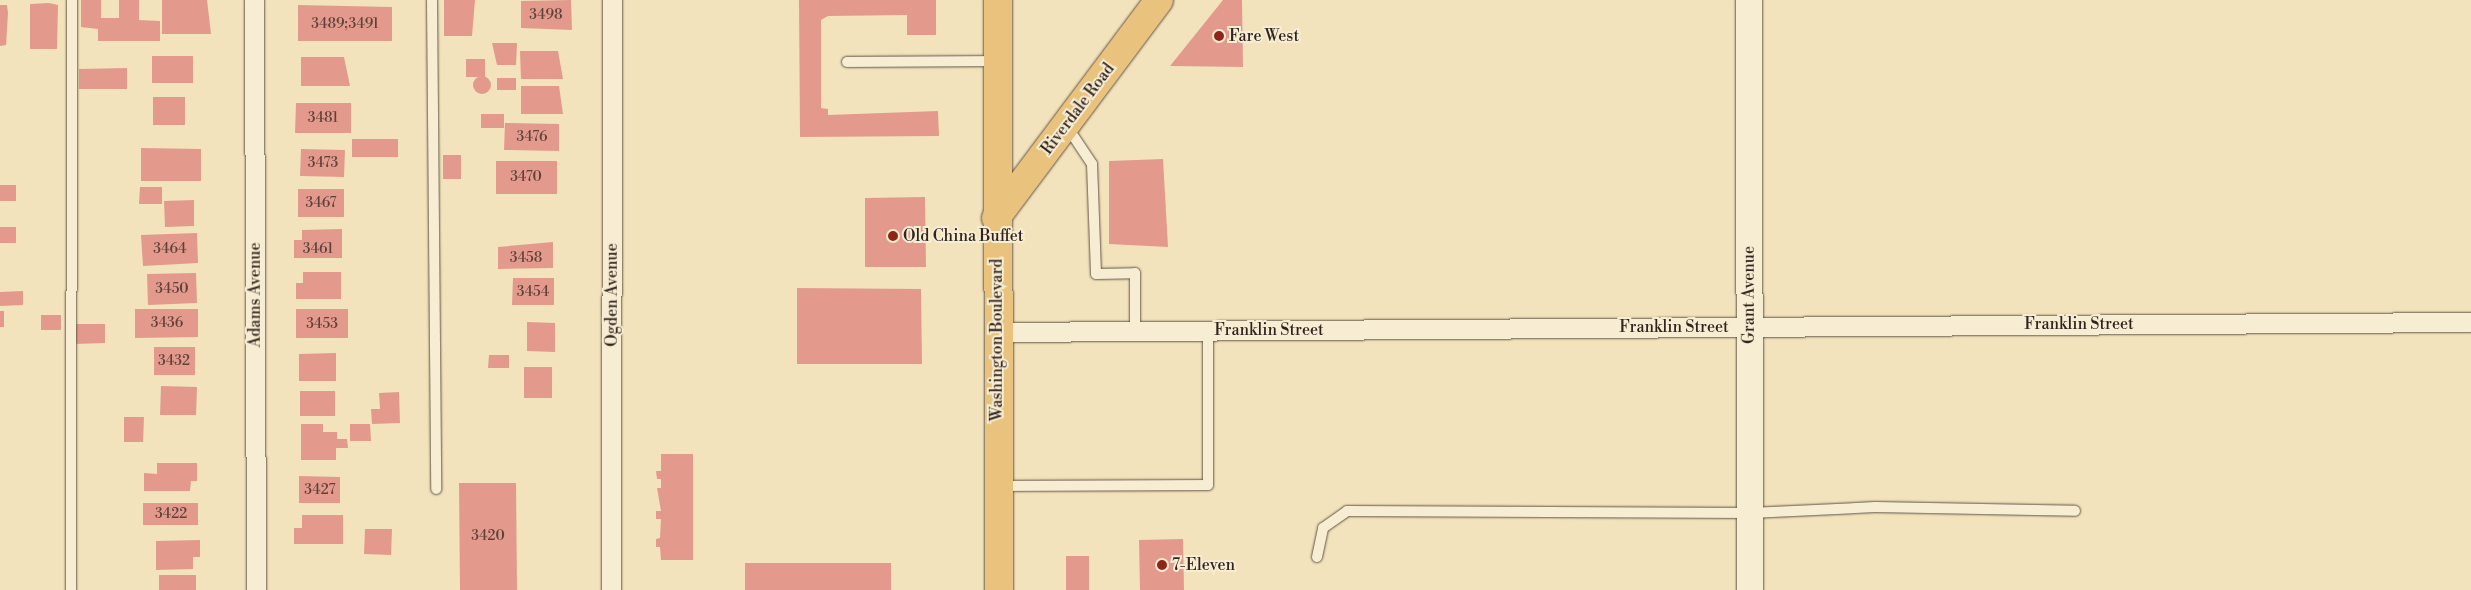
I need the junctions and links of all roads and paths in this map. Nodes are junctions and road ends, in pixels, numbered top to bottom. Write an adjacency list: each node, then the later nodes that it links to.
1 (72, 0): 22 (lane)
2 (254, 0): 23 (street, Adams Avenue)
3 (432, 0): 18 (lane)
4 (612, 0): 24 (street, Ogden Avenue)
5 (998, 0): 8 (main road, Washington Boulevard)
6 (1159, 0): 10 (main road, Riverdale Road)
7 (1749, 0): 13 (street, Grant Avenue)
8 (998, 61): 9 (lane); 11 (main road, Washington Boulevard)
9 (847, 62)
10 (1066, 125): 11 (main road, Riverdale Road); 14 (lane)
11 (996, 218): 16 (main road, Washington Boulevard)
12 (2471, 322): 13 (street, Franklin Street)
13 (1749, 326): 15 (street, Franklin Street); 20 (street, Grant Avenue)
14 (1135, 331): 15 (street, Franklin Street); 16 (street, Franklin Street)
15 (1208, 331): 17 (lane)
16 (997, 332): 17 (main road, Washington Boulevard)
17 (998, 486): 25 (main road, Washington Boulevard)
18 (436, 489)
19 (2075, 511): 20 (lane)
20 (1750, 513): 21 (lane); 26 (street, Grant Avenue)
21 (1317, 557)
22 (71, 590)
23 (256, 590)
24 (611, 590)
25 (999, 590)
26 (1750, 590)

